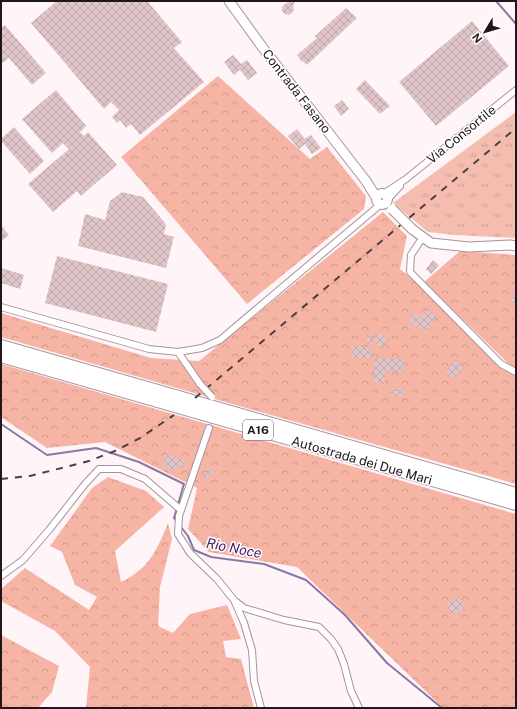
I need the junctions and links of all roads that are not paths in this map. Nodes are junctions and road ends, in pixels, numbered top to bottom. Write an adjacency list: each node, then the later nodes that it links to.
1 (229, 1): 3 (main road, Contrada Fasano)
2 (516, 90): 3 (street, Via Consortile)
3 (383, 201): 4 (main road, bridge); 8 (street, Via Consortile)
4 (423, 237): 5 (main road); 10 (street)
5 (516, 246)
6 (1, 307): 8 (street, Via Consortile)
7 (1, 346): 13 (highway, Autostrada dei Due Mari / A16)
8 (178, 352): 11 (street, bridge)
9 (1, 356): 14 (highway, Autostrada dei Due Mari / A16)
10 (516, 372)
11 (212, 397)
12 (209, 428): 15 (street)
13 (516, 494)
14 (516, 504)
15 (181, 510): 16 (street); 17 (street)
16 (1, 576)
17 (234, 600): 18 (street); 19 (street)
18 (261, 708)
19 (359, 708)

